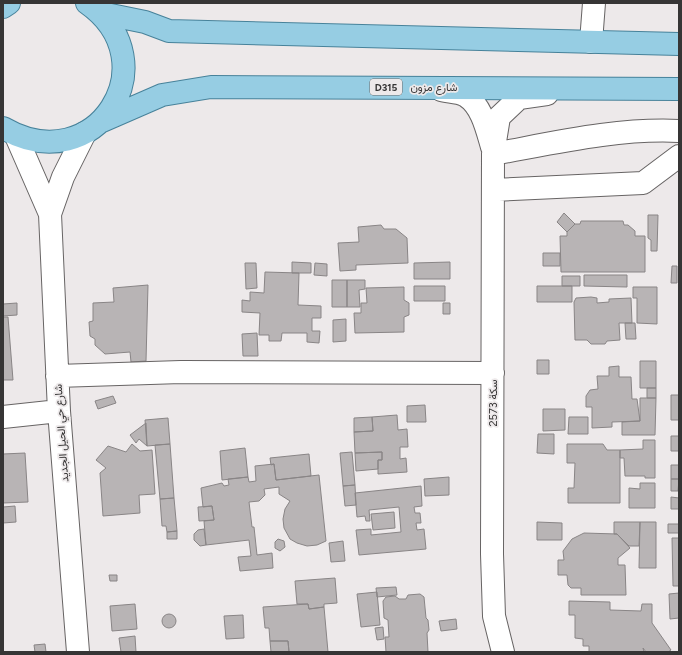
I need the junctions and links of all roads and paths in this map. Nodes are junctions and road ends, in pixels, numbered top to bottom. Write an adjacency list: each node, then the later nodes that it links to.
1 (9, 3): 3 (main road)
2 (594, 3): 5 (street)
3 (3, 7)
4 (94, 8): 5 (main road); 10 (main road)
5 (591, 42): 6 (main road)
6 (679, 44)
7 (422, 87): 8 (main road, شارع مزون / D315); 10 (main road, شارع مزون / D315); 13 (street)
8 (586, 88): 9 (main road, شارع مزون / D315); 13 (street)
9 (679, 89)
10 (92, 128): 12 (main road, D315); 16 (street, شارع حي الحيل الجديد)
11 (679, 131): 13 (street)
12 (10, 132): 16 (street, شارع حي الحيل الجديد)
13 (493, 154): 15 (street, سكة 2573)
14 (679, 156): 15 (street)
15 (493, 190): 17 (street, سكة 2573)
16 (50, 214): 18 (street, شارع حي الحيل الجديد)
17 (493, 373): 18 (street); 22 (street, سكة 2573)
18 (57, 376): 19 (street, شارع حي الحيل الجديد)
19 (59, 412): 20 (street); 21 (street, شارع حي الحيل الجديد)
20 (3, 417)
21 (78, 652)
22 (503, 652)

